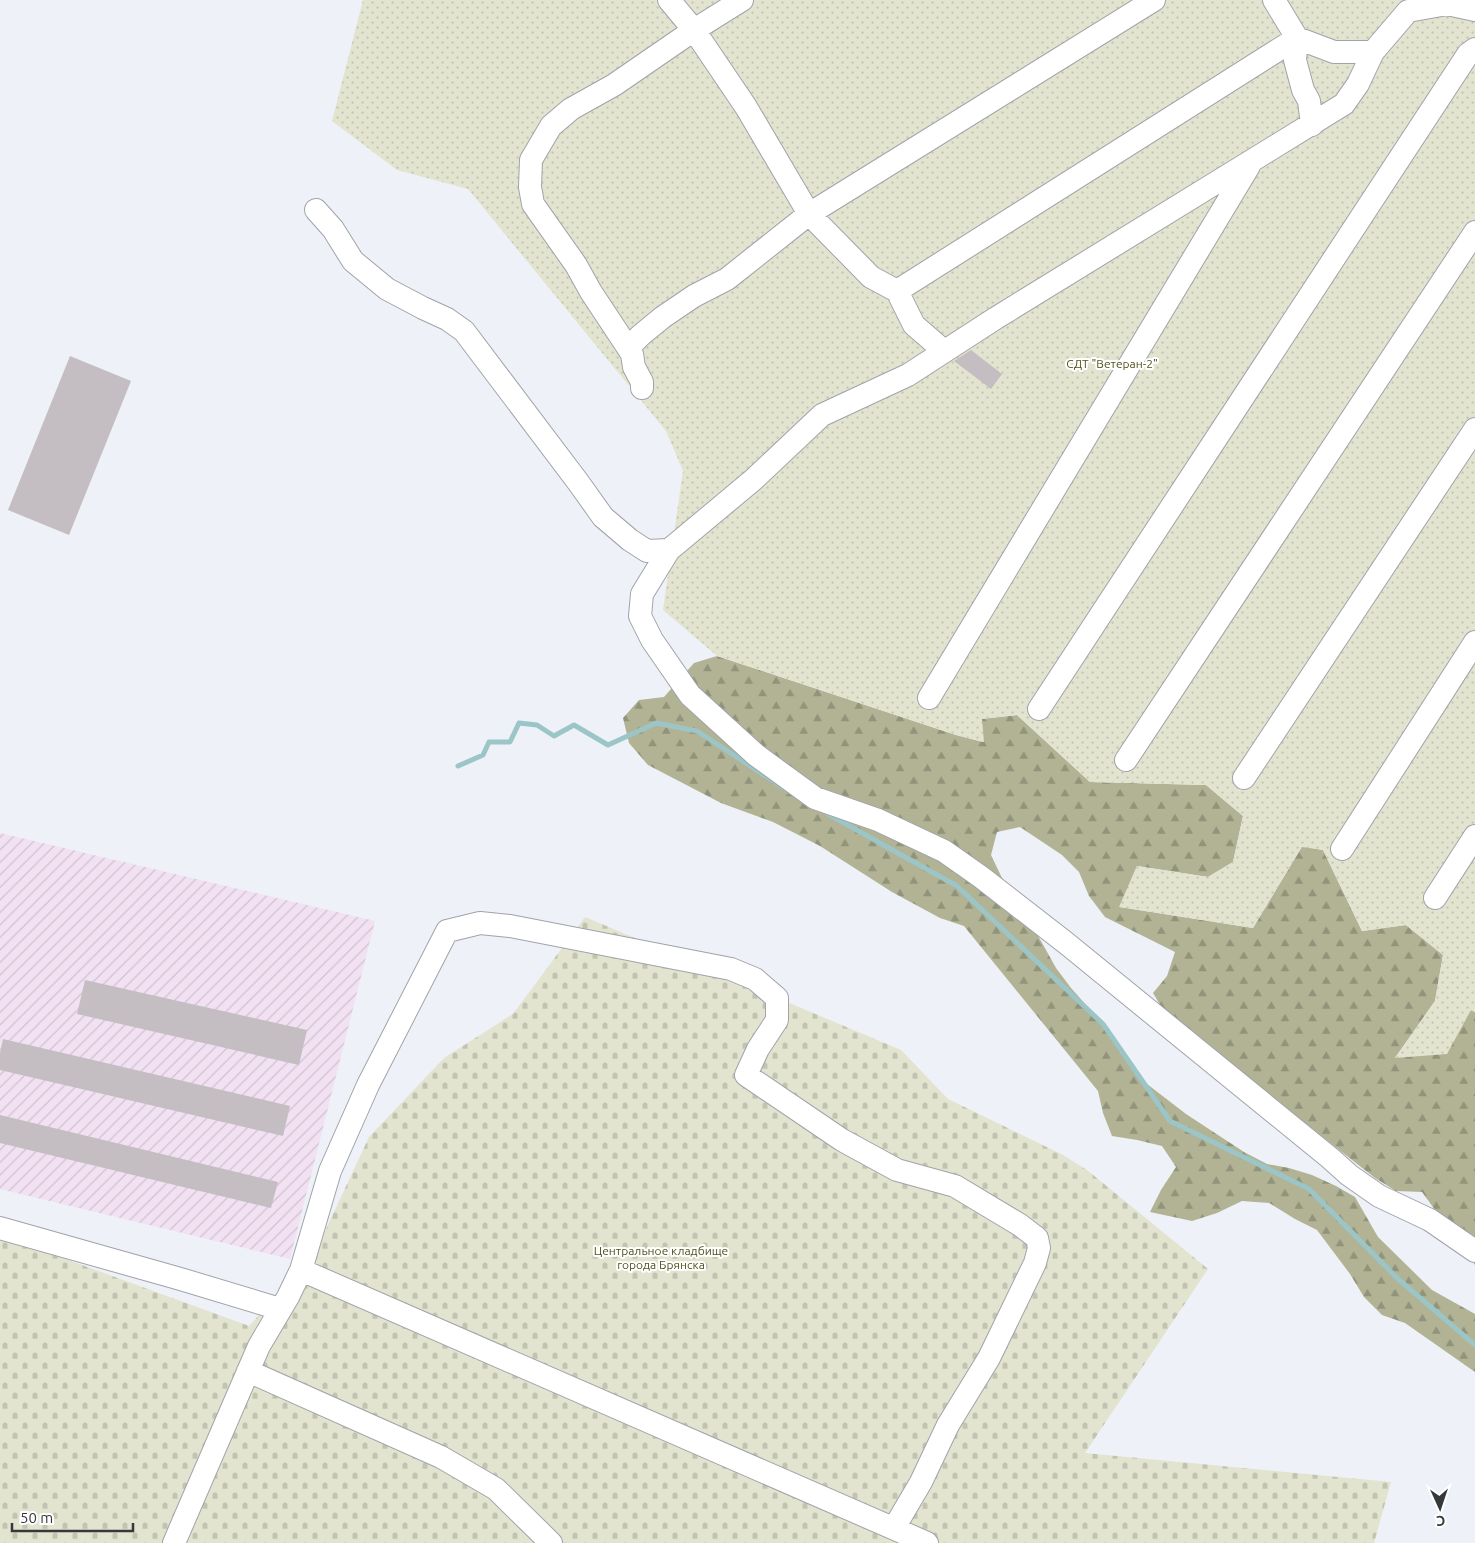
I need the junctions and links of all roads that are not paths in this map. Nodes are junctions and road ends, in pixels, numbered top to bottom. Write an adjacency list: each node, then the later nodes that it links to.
1 (669, 0): 7 (lane)
2 (742, 0): 7 (lane)
3 (1154, 0): 14 (lane)
4 (1274, 0): 8 (lane)
5 (1449, 1): 6 (lane); 10 (lane)
6 (1475, 10)
7 (694, 30): 14 (lane); 17 (lane)
8 (1297, 38): 10 (lane); 11 (lane); 16 (lane)
9 (1475, 49): 24 (lane)
10 (1373, 52): 11 (lane)
11 (1312, 125): 12 (lane)
12 (1250, 163): 18 (lane); 23 (lane)
13 (316, 210): 21 (lane)
14 (809, 214): 16 (lane); 17 (lane)
15 (1475, 232): 25 (lane)
16 (896, 291): 18 (lane)
17 (628, 348): 19 (lane)
18 (944, 352): 21 (lane)
19 (642, 388)
20 (1475, 429): 26 (lane)
21 (669, 550): 31 (lane)
22 (1475, 642): 28 (lane)
23 (928, 698)
24 (1039, 709)
25 (1126, 760)
26 (1244, 778)
27 (1475, 836): 29 (lane)
28 (1342, 849)
29 (1435, 898)
30 (0, 1228): 33 (lane)
31 (1475, 1251)
32 (302, 1270): 33 (lane); 35 (lane); 35 (lane)
33 (280, 1309): 34 (lane)
34 (248, 1371): 36 (lane); 37 (lane)
35 (894, 1528): 38 (lane)
36 (174, 1543)
37 (552, 1543)
38 (927, 1543)

